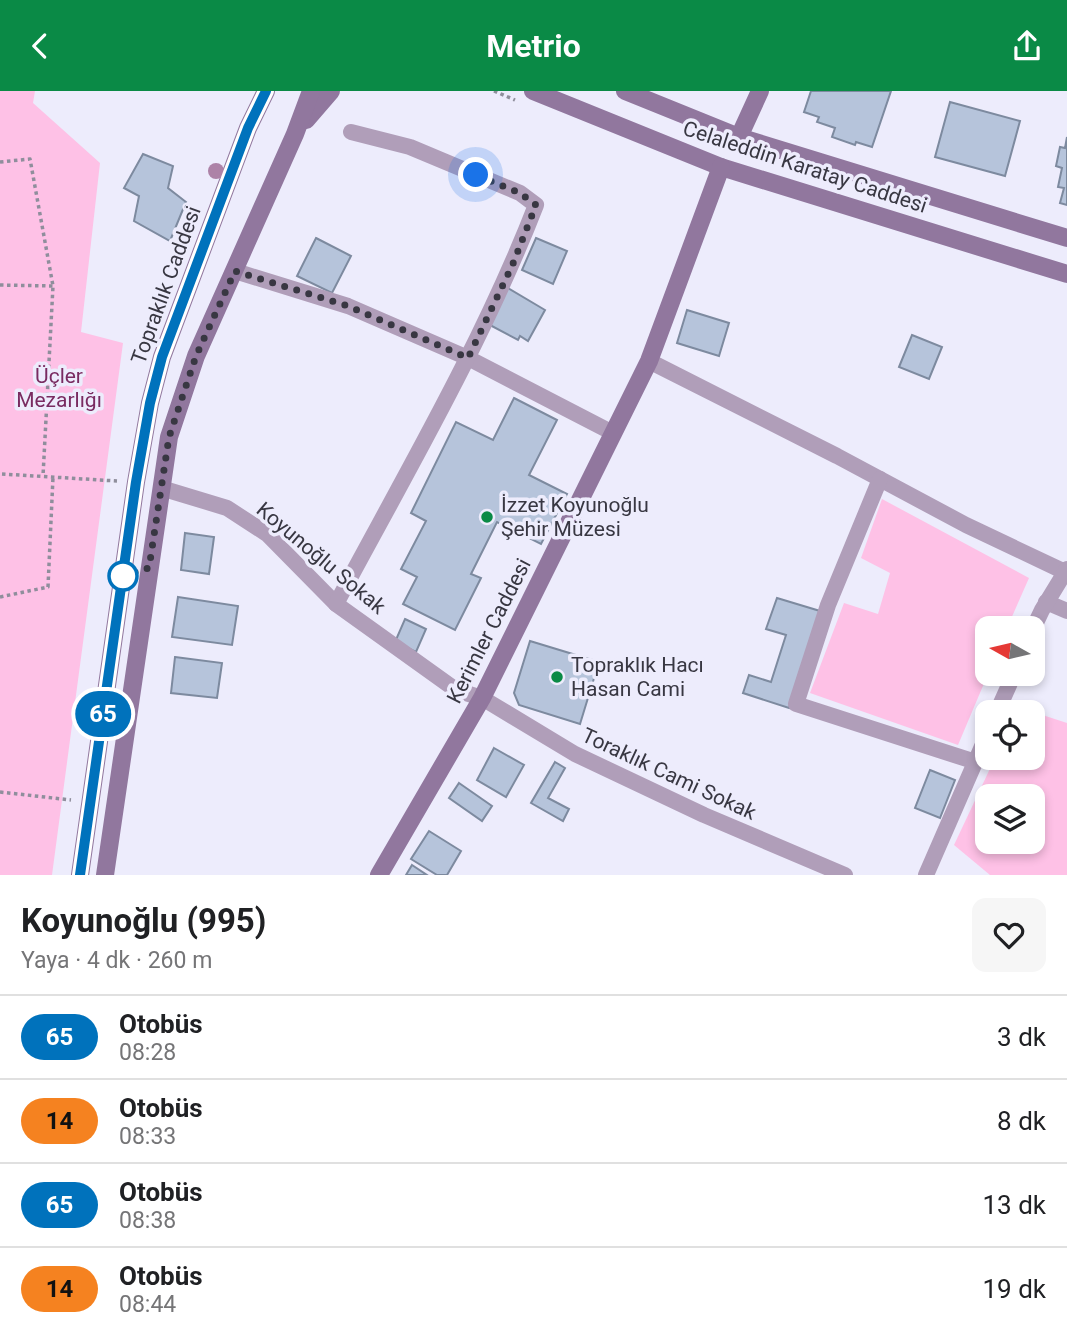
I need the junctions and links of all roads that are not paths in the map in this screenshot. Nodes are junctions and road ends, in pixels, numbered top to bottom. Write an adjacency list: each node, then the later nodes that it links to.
1 (260, 91): 8 (main road)
2 (266, 91): 8 (main road, Topraklık Caddesi)
3 (311, 91): 10 (main road)
4 (331, 91): 10 (main road)
5 (533, 91): 12 (main road, Celaleddin Karatay Caddesi)
6 (625, 91): 11 (main road, Celaleddin Karatay Caddesi)
7 (760, 91): 11 (main road)
8 (248, 128): 29 (main road, Topraklık Caddesi)
9 (351, 132): 16 (street)
10 (295, 134): 14 (main road)
11 (739, 137): 13 (main road, Celaleddin Karatay Caddesi)
12 (720, 167): 15 (main road, Celaleddin Karatay Caddesi); 17 (main road, Kerimler Caddesi)
13 (1067, 238)
14 (235, 271): 16 (street); 20 (main road)
15 (1067, 274)
16 (468, 358): 18 (street); 23 (street)
17 (649, 361): 18 (main road, Kerimler Caddesi); 19 (street)
18 (613, 433): 26 (main road, Kerimler Caddesi)
19 (880, 479): 21 (street); 27 (street)
20 (161, 488): 23 (street, Koyunoğlu Sokak); 30 (main road)
21 (1066, 570): 22 (street)
22 (1046, 602): 24 (street); 25 (street)
23 (336, 604): 26 (street, Koyunoğlu Sokak)
24 (1067, 611)
25 (1039, 616)
26 (482, 698): 31 (main road, Kerimler Caddesi); 32 (street, Toraklık Cami Sokak)
27 (975, 762)
28 (975, 764): 33 (street)
29 (80, 875)
30 (105, 875)
31 (379, 875)
32 (845, 875)
33 (926, 875)

